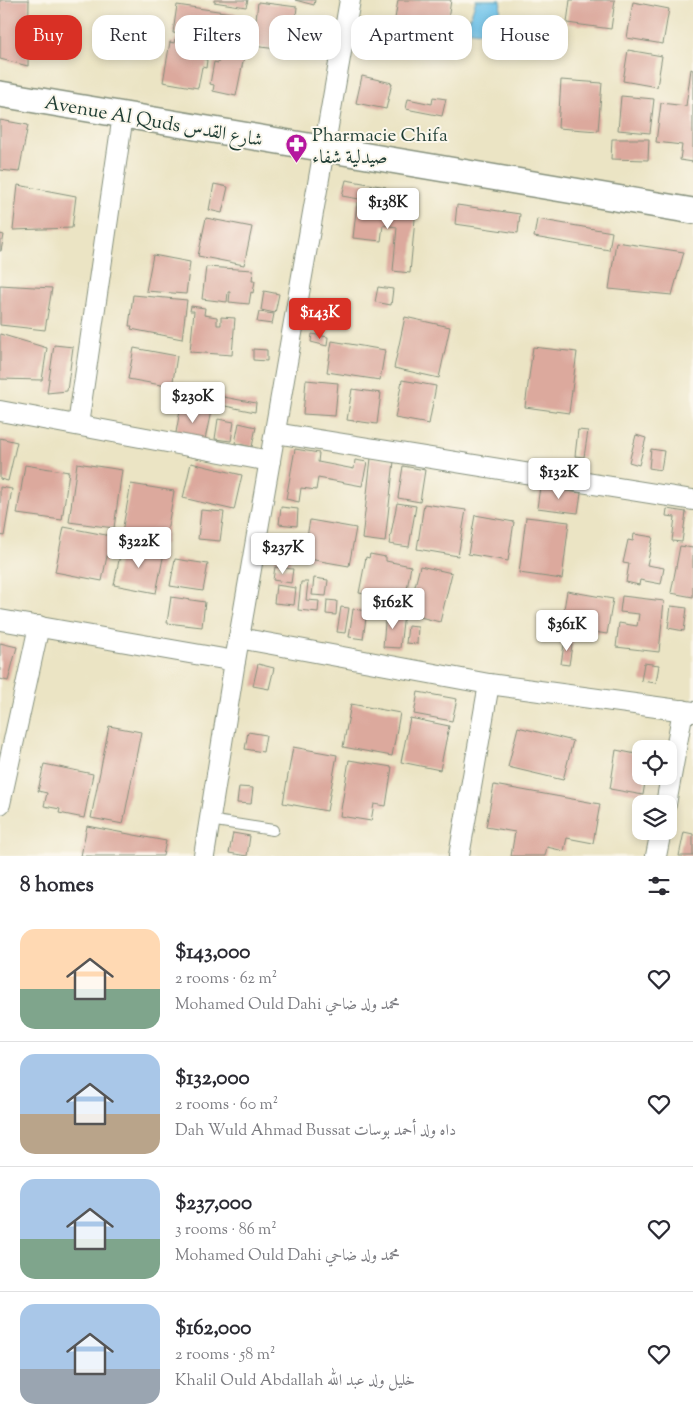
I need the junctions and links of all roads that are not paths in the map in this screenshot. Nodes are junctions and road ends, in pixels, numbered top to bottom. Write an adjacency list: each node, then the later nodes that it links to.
1 (350, 0): 4 (street)
2 (0, 94): 3 (street, Avenue Al Quds شارع القدس)
3 (123, 115): 4 (street, Avenue Al Quds شارع القدس); 7 (street)
4 (324, 149): 5 (street, Avenue Al Quds شارع القدس); 8 (street)
5 (693, 211)
6 (0, 411): 7 (street)
7 (78, 426): 9 (street)
8 (275, 433): 9 (street); 10 (street)
9 (270, 460): 13 (street)
10 (693, 500)
11 (0, 620): 12 (street)
12 (39, 626): 14 (street); 18 (street)
13 (239, 638): 14 (street); 15 (street)
14 (235, 662): 19 (street)
15 (489, 684): 16 (street); 23 (street)
16 (688, 711): 17 (street)
17 (668, 795)
18 (0, 804)
19 (210, 820): 20 (lane); 22 (street)
20 (273, 830)
21 (659, 840): 24 (street)
22 (204, 856)
23 (459, 856)
24 (656, 856)

